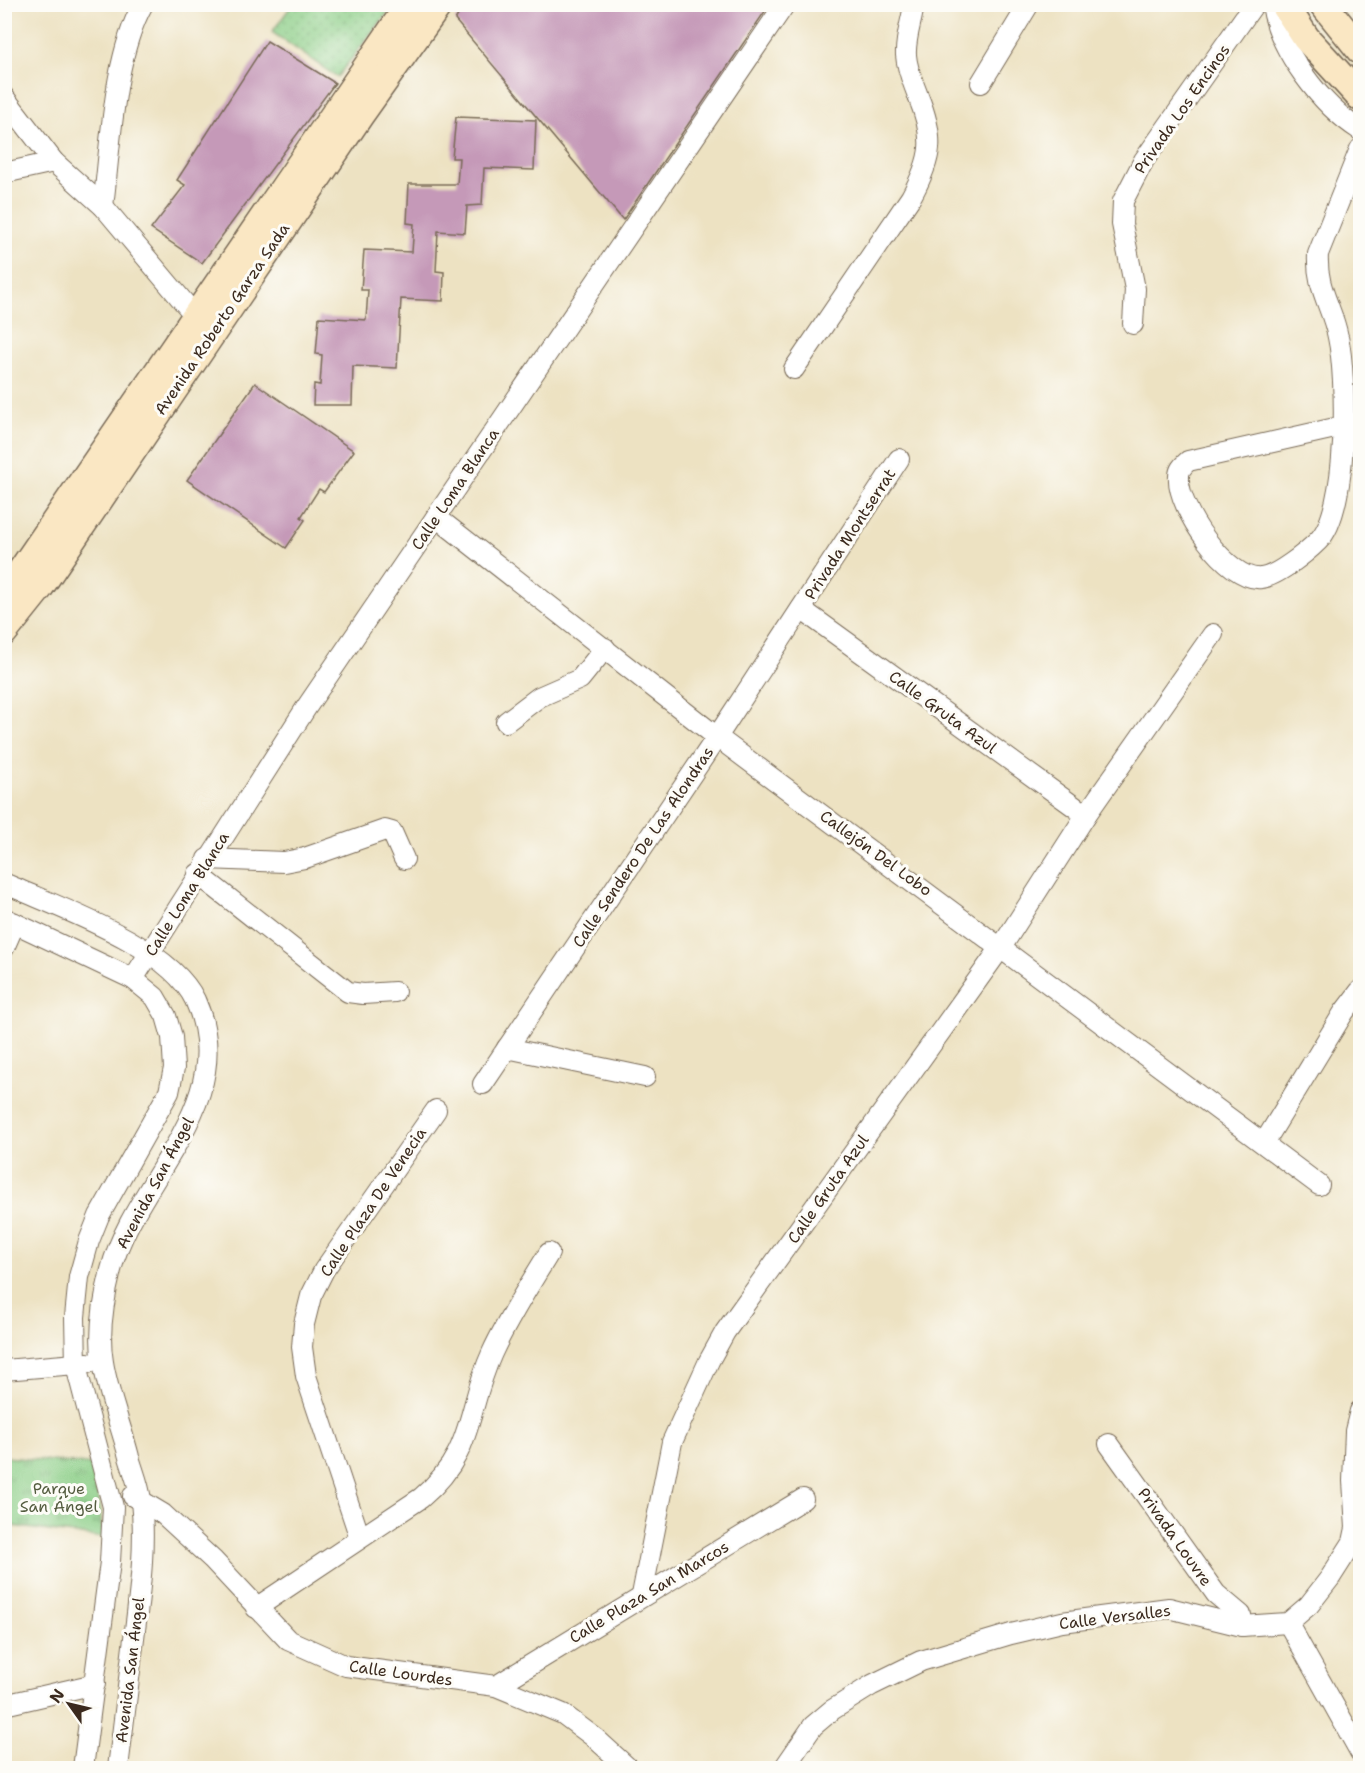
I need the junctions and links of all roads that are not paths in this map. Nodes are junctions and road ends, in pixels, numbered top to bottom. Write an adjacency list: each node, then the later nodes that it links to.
1 (143, 4): 19 (street)
2 (410, 4): 20 (street, Avenida Roberto Garza Sada)
3 (439, 4): 25 (street, Avenida Roberto Garza Sada)
4 (785, 4): 26 (street, Calle Loma Blanca)
5 (914, 4): 22 (street)
6 (1029, 4): 12 (street)
7 (1254, 4): 21 (street, Privada Los Encinos)
8 (1272, 4): 15 (street)
9 (1284, 4): 14 (street)
10 (1323, 4): 11 (street)
11 (1360, 50)
12 (981, 83)
13 (4, 97): 17 (street)
14 (1360, 97)
15 (1360, 130)
16 (1360, 149): 23 (street)
17 (54, 162): 18 (street); 19 (street)
18 (4, 173)
19 (103, 206): 20 (street)
20 (197, 318): 27 (street, Avenida Roberto Garza Sada)
21 (1133, 324)
22 (794, 369)
23 (1344, 426): 23 (street)
24 (899, 459): 29 (street, Privada Montserrat)
25 (117, 474): 27 (street); 31 (street, Avenida Roberto Garza Sada)
26 (436, 517): 33 (street, Callejón Del Lobo); 38 (street, Calle Loma Blanca)
27 (43, 543): 28 (street, Avenida Roberto Garza Sada); 30 (street)
28 (4, 596)
29 (801, 609): 35 (street, Calle Sendero De Las Alondras); 36 (street, Calle Gruta Azul)
30 (4, 626)
31 (4, 632)
32 (1213, 634): 36 (street, Calle Gruta Azul)
33 (606, 648): 34 (street); 35 (street, Callejón Del Lobo)
34 (506, 722)
35 (717, 736): 41 (street, Callejón Del Lobo); 47 (street, Calle Sendero De Las Alondras)
36 (1086, 815): 41 (street, Calle Gruta Azul)
37 (404, 859): 38 (street)
38 (202, 867): 43 (street, Calle Loma Blanca); 46 (street)
39 (4, 884): 43 (street, Avenida San Ángel)
40 (10, 921): 42 (street); 44 (street, Avenida San Ángel)
41 (1002, 946): 51 (street, Callejón Del Lobo); 63 (street, Calle Gruta Azul)
42 (4, 948)
43 (150, 953): 44 (street, Calle Loma Blanca); 54 (street, Avenida San Ángel)
44 (133, 980): 55 (street, Avenida San Ángel)
45 (1360, 991): 51 (street)
46 (395, 992)
47 (507, 1048): 48 (street); 49 (street, Calle Sendero De Las Alondras)
48 (645, 1077)
49 (483, 1084)
50 (436, 1110): 62 (street, Calle Plaza De Venecia)
51 (1264, 1143): 52 (street, Callejón Del Lobo)
52 (1319, 1185)
53 (549, 1253): 62 (street)
54 (102, 1360): 55 (street); 61 (street, Avenida San Ángel)
55 (76, 1366): 56 (street); 59 (street, Avenida San Ángel)
56 (4, 1370)
57 (1360, 1411): 65 (street)
58 (1109, 1444): 66 (street, Privada Louvre)
59 (108, 1481): 61 (street, Calle Lourdes); 67 (street, Avenida San Ángel)
60 (803, 1499): 63 (street, Calle Plaza San Marcos)
61 (141, 1501): 64 (street, Calle Lourdes); 72 (street, Avenida San Ángel)
62 (360, 1538): 64 (street)
63 (642, 1595): 68 (street, Calle Plaza San Marcos)
64 (256, 1608): 68 (street, Calle Lourdes)
65 (1288, 1623): 66 (street, Calle Versalles); 70 (street)
66 (1242, 1626): 74 (street, Calle Versalles)
67 (95, 1684): 69 (street); 71 (street, Avenida San Ángel)
68 (496, 1686): 73 (street, Calle Lourdes)
69 (4, 1705)
70 (1360, 1752)
71 (83, 1768)
72 (118, 1768)
73 (628, 1768)
74 (784, 1768)

